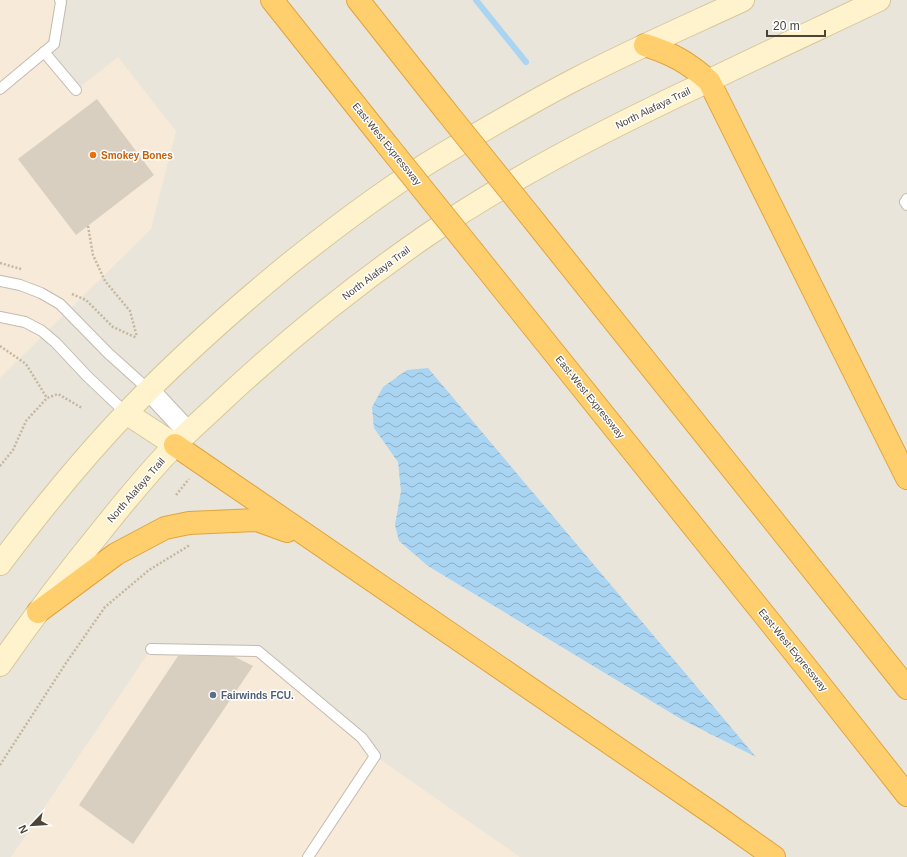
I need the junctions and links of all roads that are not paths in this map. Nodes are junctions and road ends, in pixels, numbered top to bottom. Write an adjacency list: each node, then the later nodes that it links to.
1 (60, 0): 8 (lane)
2 (272, 0): 26 (highway, East-West Expressway, bridge)
3 (358, 0): 25 (highway, bridge)
4 (743, 0): 7 (main road)
5 (879, 0): 6 (main road, North Alafaya Trail)
6 (857, 6): 9 (main road, North Alafaya Trail)
7 (645, 45): 9 (highway); 16 (main road)
8 (44, 52): 10 (lane); 11 (lane)
9 (709, 81): 18 (main road, North Alafaya Trail); 19 (highway)
10 (0, 89)
11 (76, 90)
12 (907, 199): 13 (lane)
13 (907, 205)
14 (0, 281): 16 (lane)
15 (0, 317): 17 (lane)
16 (149, 390): 17 (main road); 18 (street)
17 (126, 413): 18 (main road); 21 (main road)
18 (182, 439): 20 (highway); 22 (main road, North Alafaya Trail)
19 (907, 478)
20 (323, 545): 22 (highway); 28 (highway)
21 (0, 564)
22 (38, 612): 24 (main road, North Alafaya Trail)
23 (151, 648): 27 (lane)
24 (0, 665)
25 (907, 688)
26 (907, 795)
27 (308, 857)
28 (774, 857)

